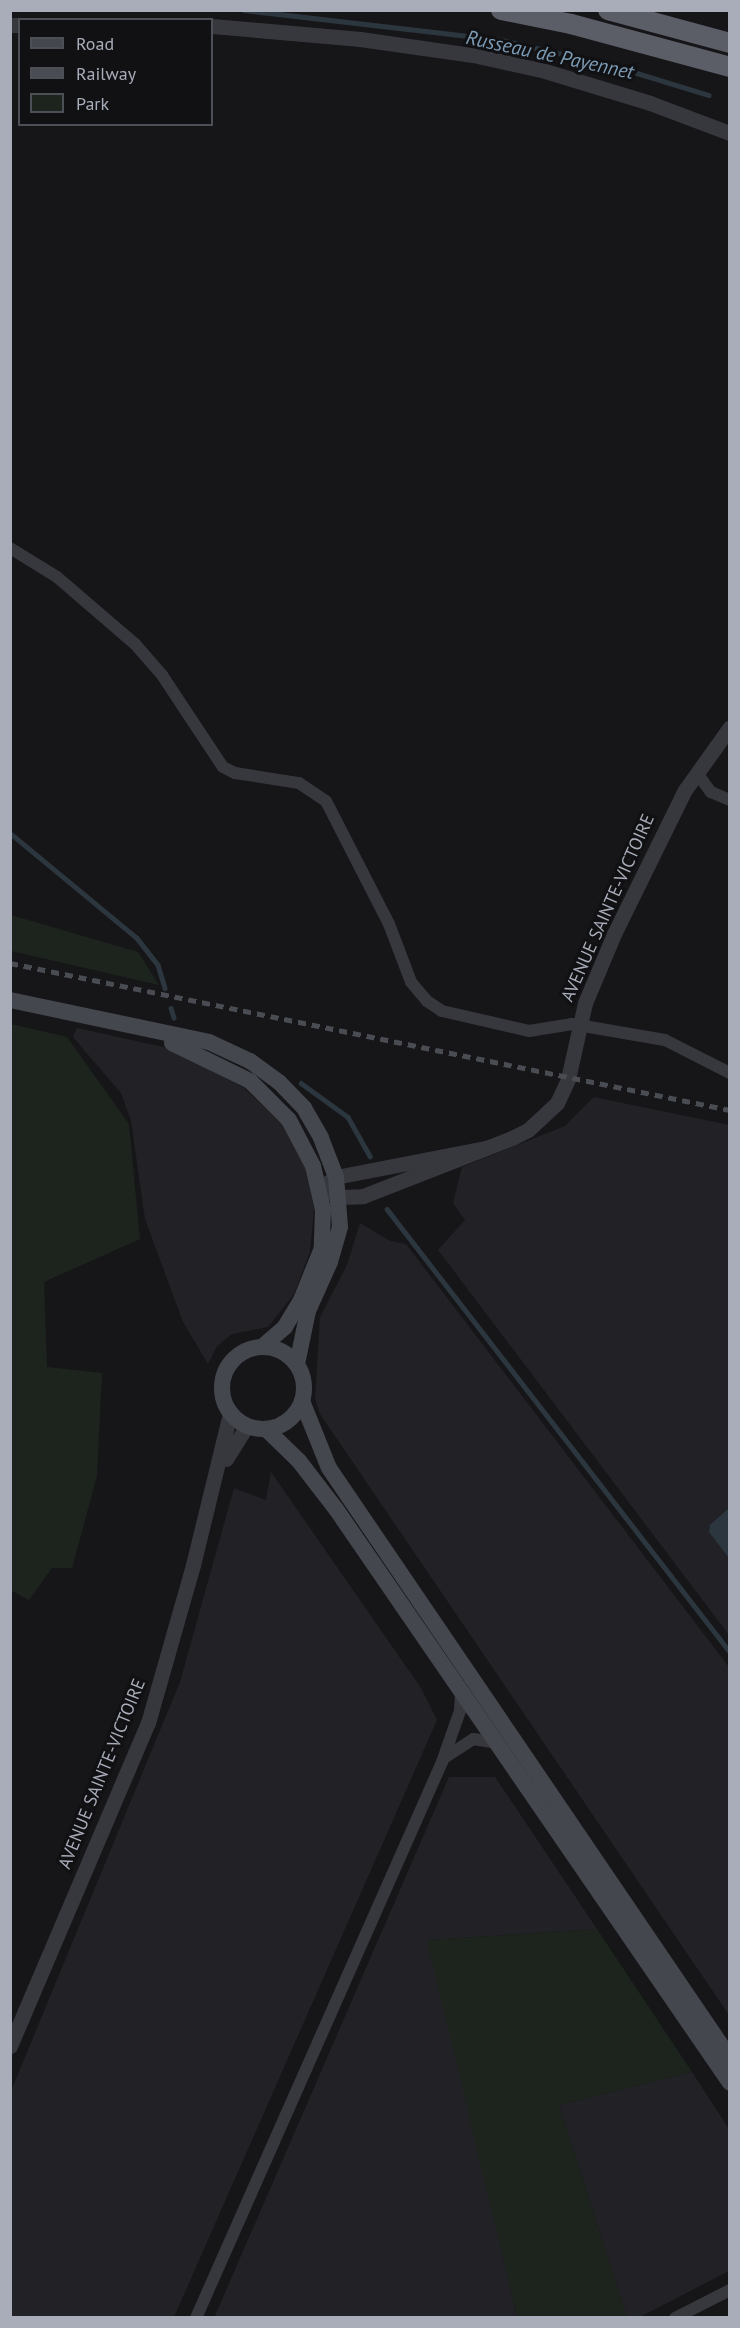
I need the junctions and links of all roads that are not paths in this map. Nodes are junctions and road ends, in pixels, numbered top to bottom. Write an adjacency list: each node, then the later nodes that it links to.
1 (501, 10): 7 (highway)
2 (608, 10): 6 (highway)
3 (654, 10): 5 (highway)
4 (213, 26): 8 (street)
5 (729, 30)
6 (729, 43)
7 (729, 69)
8 (729, 134)
9 (10, 548): 14 (street)
10 (729, 727): 11 (street, AVENUE SAINTE-VICTOIRE)
11 (696, 773): 12 (street); 14 (street, AVENUE SAINTE-VICTOIRE)
12 (729, 800)
13 (10, 1002): 15 (main road)
14 (578, 1024): 16 (street); 17 (street, AVENUE SAINTE-VICTOIRE)
15 (129, 1026): 18 (main road); 19 (main road)
16 (729, 1073)
17 (484, 1148): 18 (street, AVENUE SAINTE-VICTOIRE); 20 (street, AVENUE SAINTE-VICTOIRE)
18 (336, 1177): 19 (street, AVENUE SAINTE-VICTOIRE); 20 (main road)
19 (319, 1188): 20 (street); 21 (main road)
20 (339, 1197): 22 (main road)
21 (263, 1346): 22 (main road); 24 (main road)
22 (297, 1364): 23 (main road)
23 (302, 1401): 26 (main road); 32 (main road)
24 (230, 1413): 25 (main road); 27 (street, AVENUE SAINTE-VICTOIRE)
25 (247, 1426): 26 (main road); 27 (street, AVENUE SAINTE-VICTOIRE)
26 (266, 1429): 28 (main road)
27 (217, 1474): 31 (street, AVENUE SAINTE-VICTOIRE)
28 (460, 1690): 29 (main road); 30 (street)
29 (496, 1743): 30 (street); 33 (main road)
30 (442, 1762): 35 (street)
31 (10, 2046)
32 (729, 2058)
33 (729, 2083)
34 (729, 2290): 36 (street)
35 (196, 2318)
36 (675, 2318)

